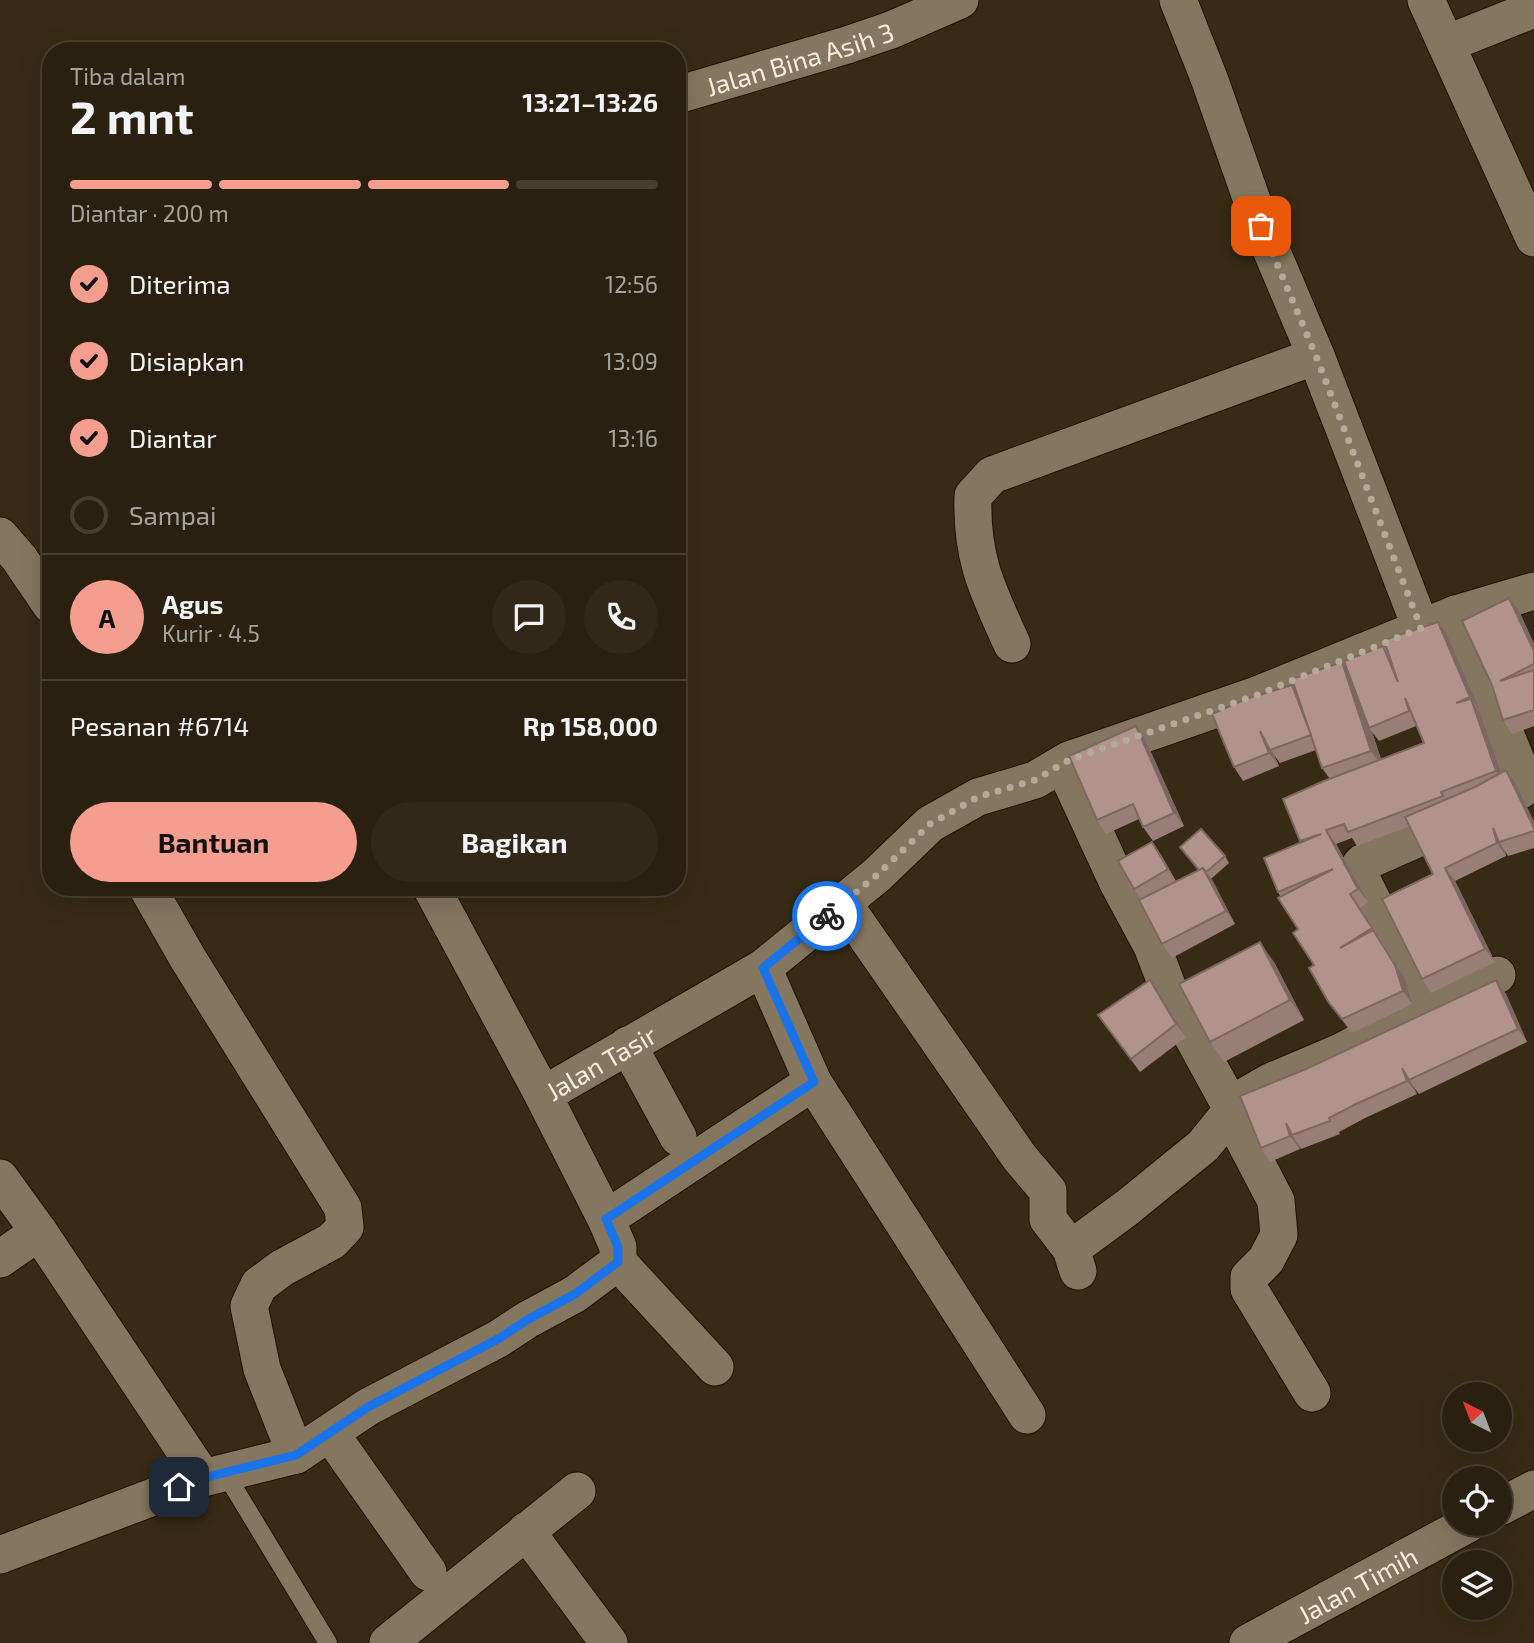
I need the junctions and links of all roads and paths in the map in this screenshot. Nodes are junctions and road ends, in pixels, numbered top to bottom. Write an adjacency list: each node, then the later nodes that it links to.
1 (960, 0): 6 (street, Jalan Bina Asih 3)
2 (1178, 0): 8 (street)
3 (1426, 0): 5 (street)
4 (1534, 9): 5 (street)
5 (1446, 44): 7 (street)
6 (686, 93)
7 (1534, 238)
8 (1316, 356): 13 (street); 14 (street)
9 (0, 536): 11 (street)
10 (1534, 591): 12 (street, Jalan Tasir)
11 (42, 592)
12 (1456, 614): 13 (street, Jalan Tasir); 21 (street)
13 (1421, 628): 15 (street, Jalan Tasir)
14 (1012, 644)
15 (1063, 764): 18 (street, Jalan Tasir); 25 (street)
16 (152, 896): 36 (street)
17 (435, 896): 24 (street)
18 (843, 904): 19 (street, Jalan Tasir); 25 (street)
19 (763, 968): 22 (street, Jalan Tasir); 23 (street)
20 (1497, 975): 21 (street)
21 (1426, 1006): 25 (street)
22 (628, 1045): 24 (street, Jalan Tasir); 26 (street)
23 (814, 1082): 28 (street); 34 (street)
24 (543, 1094): 28 (street, Jalan Tasir)
25 (1230, 1109): 33 (street)
26 (678, 1137)
27 (0, 1178): 29 (street)
28 (606, 1219): 31 (street, Jalan Tasir)
29 (39, 1232): 30 (street); 37 (street)
30 (0, 1259)
31 (618, 1262): 32 (street); 35 (street)
32 (715, 1367)
33 (1312, 1393)
34 (1027, 1415)
35 (330, 1433): 36 (street); 44 (street)
36 (296, 1455): 37 (street)
37 (214, 1475): 43 (street); 45 (lane)
38 (1534, 1489): 40 (street)
39 (577, 1491): 41 (street)
40 (1512, 1501)
41 (526, 1531): 46 (street); 47 (street)
42 (1446, 1536): 48 (street, Jalan Timih)
43 (0, 1555)
44 (428, 1572)
45 (328, 1643)
46 (388, 1643)
47 (609, 1643)
48 (1248, 1643)

